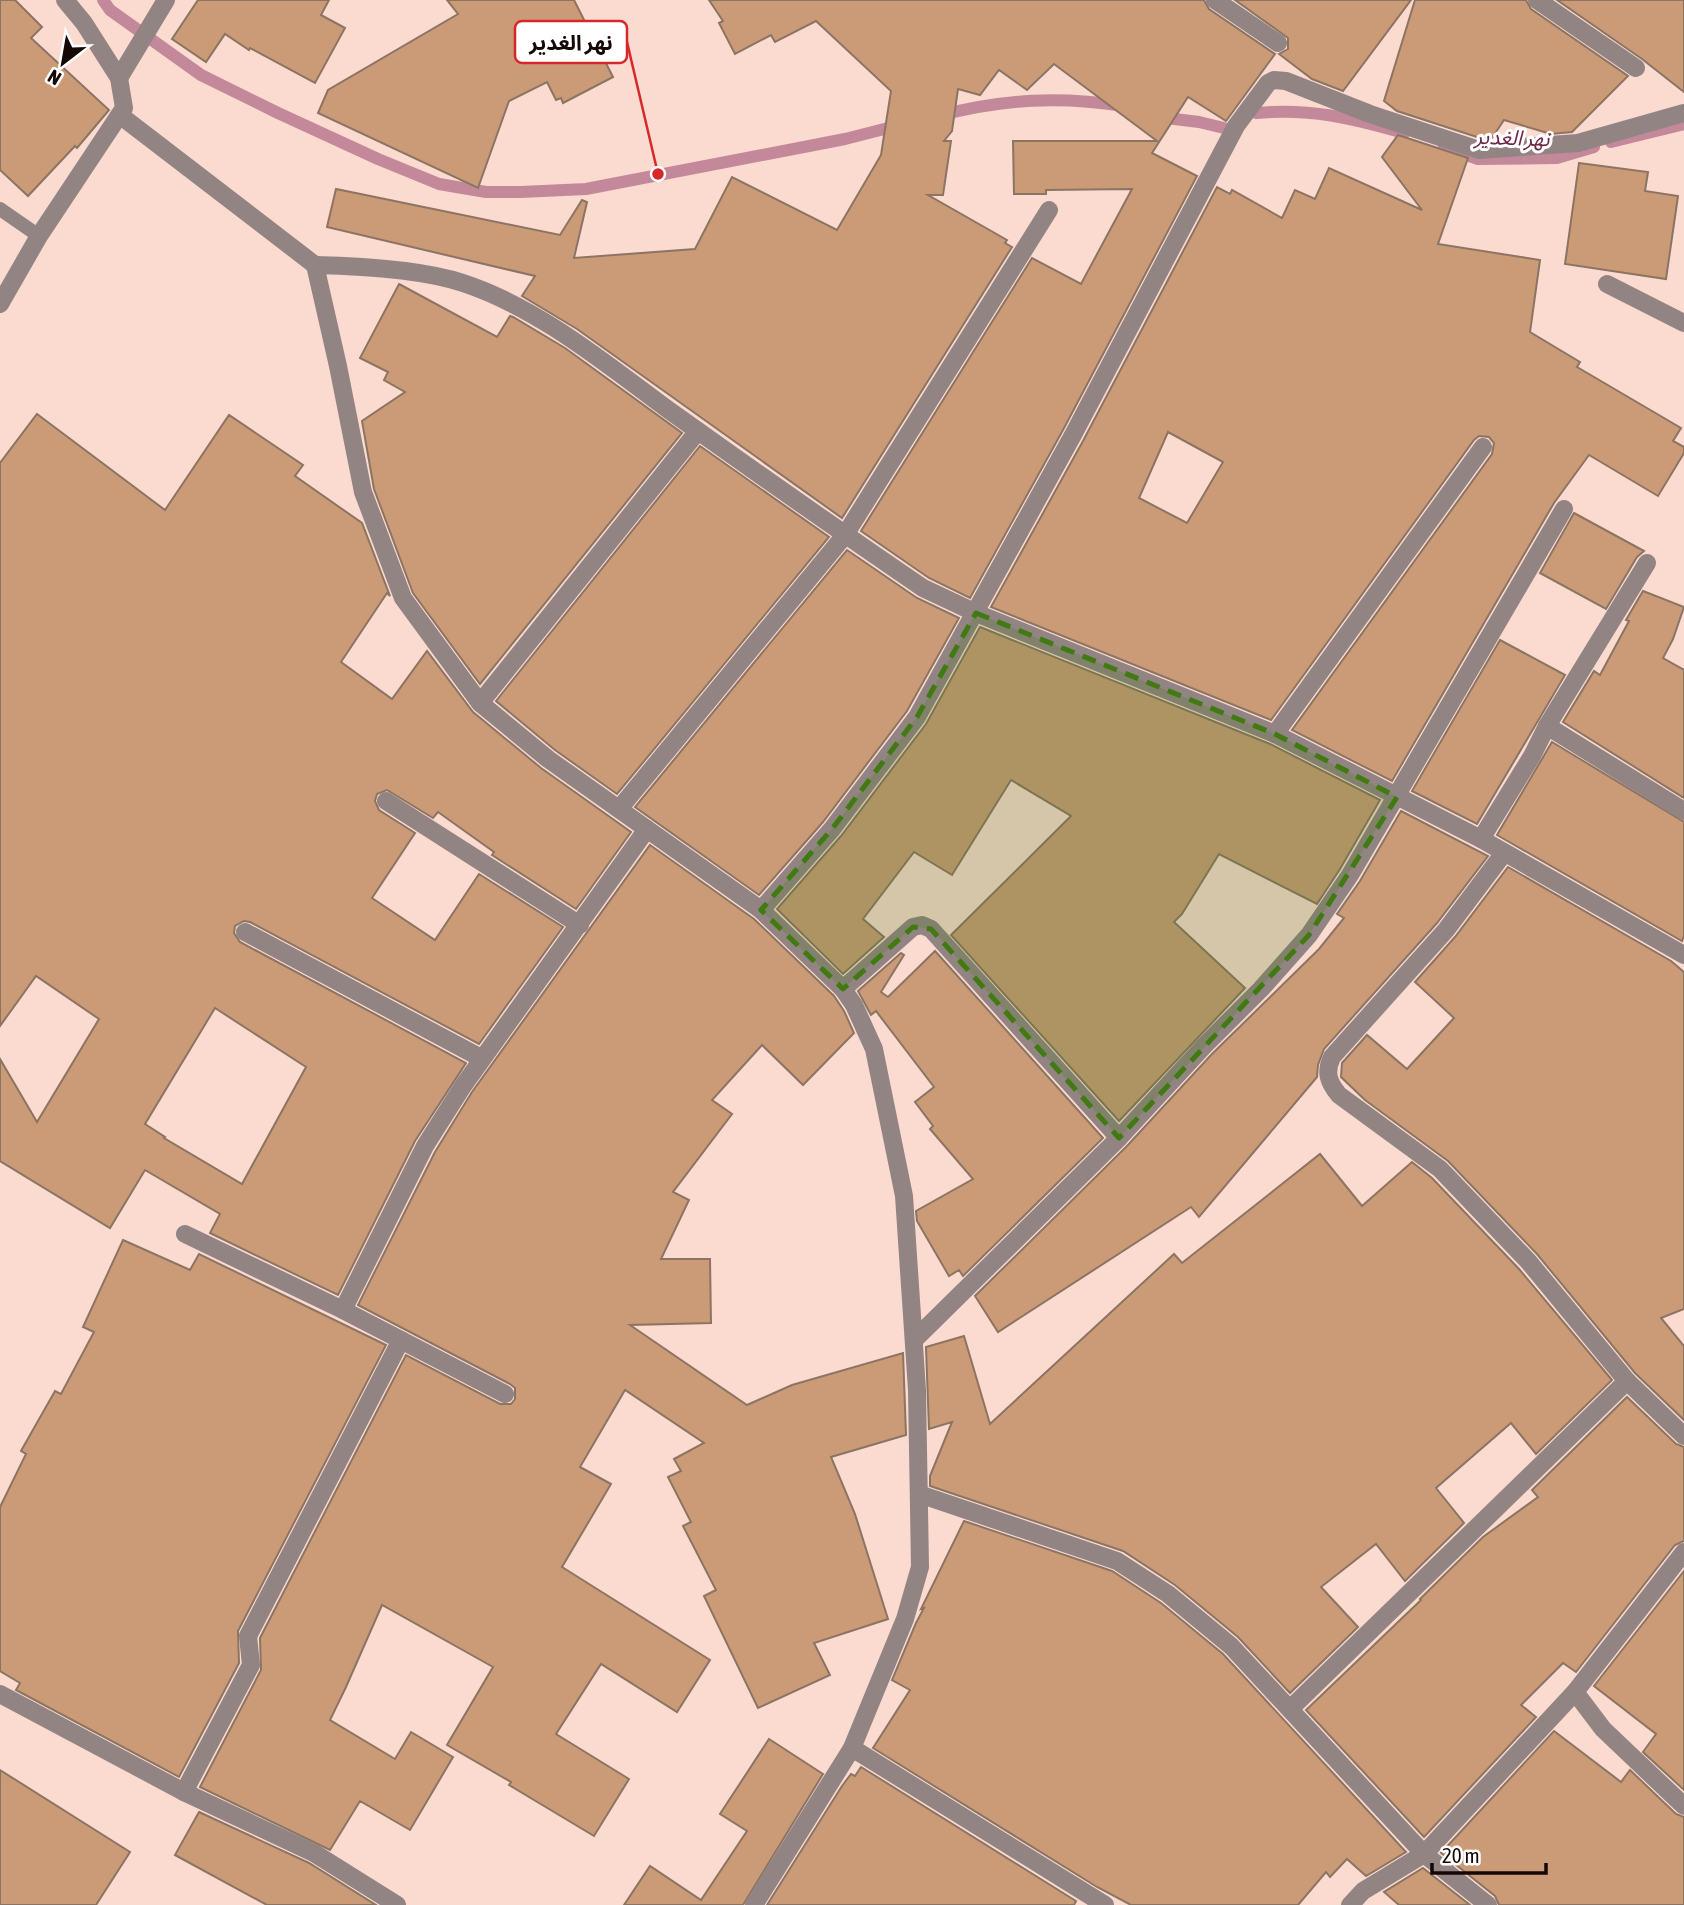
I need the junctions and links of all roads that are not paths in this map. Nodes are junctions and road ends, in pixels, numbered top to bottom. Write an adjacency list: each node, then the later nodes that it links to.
1 (65, 0): 7 (street)
2 (166, 0): 7 (street)
3 (1215, 0): 5 (street)
4 (1537, 0): 6 (street)
5 (1278, 43)
6 (1636, 68)
7 (123, 70): 9 (street)
8 (1684, 113): 22 (street)
9 (121, 116): 12 (street); 13 (street)
10 (0, 209): 12 (lane)
11 (1049, 210): 20 (street)
12 (39, 236): 15 (street)
13 (315, 265): 17 (street); 23 (street)
14 (1607, 284): 16 (street)
15 (0, 304)
16 (1684, 323)
17 (698, 431): 20 (street); 23 (street)
18 (1483, 447): 25 (street)
19 (1564, 509): 26 (street)
20 (845, 535): 22 (street); 28 (street)
21 (1647, 563): 24 (street)
22 (976, 613): 25 (street); 33 (street)
23 (480, 703): 28 (street)
24 (1547, 726): 29 (street); 31 (street)
25 (1275, 734): 26 (street)
26 (1397, 797): 31 (street); 39 (street)
27 (386, 801): 34 (street)
28 (618, 809): 30 (street)
29 (1684, 811)
30 (647, 829): 33 (street); 34 (street)
31 (1481, 839): 32 (street)
32 (1504, 853): 36 (street); 44 (street)
33 (761, 910): 37 (street)
34 (580, 925): 38 (street)
35 (245, 932): 38 (street)
36 (1684, 955)
37 (843, 989): 39 (street); 43 (street)
38 (481, 1058): 41 (street)
39 (1119, 1138): 43 (street)
40 (185, 1234): 41 (street)
41 (343, 1310): 42 (street)
42 (401, 1340): 45 (street); 53 (street)
43 (914, 1340): 47 (street)
44 (1627, 1381): 46 (street); 51 (street)
45 (506, 1394)
46 (1684, 1436)
47 (919, 1494): 51 (street); 52 (street)
48 (1684, 1552): 49 (street)
49 (1575, 1692): 54 (street); 55 (street)
50 (0, 1694): 53 (street)
51 (1290, 1709): 55 (street)
52 (852, 1748): 56 (street); 58 (street)
53 (184, 1792): 57 (street)
54 (1684, 1807)
55 (1424, 1854): 59 (street); 60 (street)
56 (1095, 1903)
57 (397, 1905)
58 (754, 1905)
59 (1350, 1905)
60 (1488, 1905)

